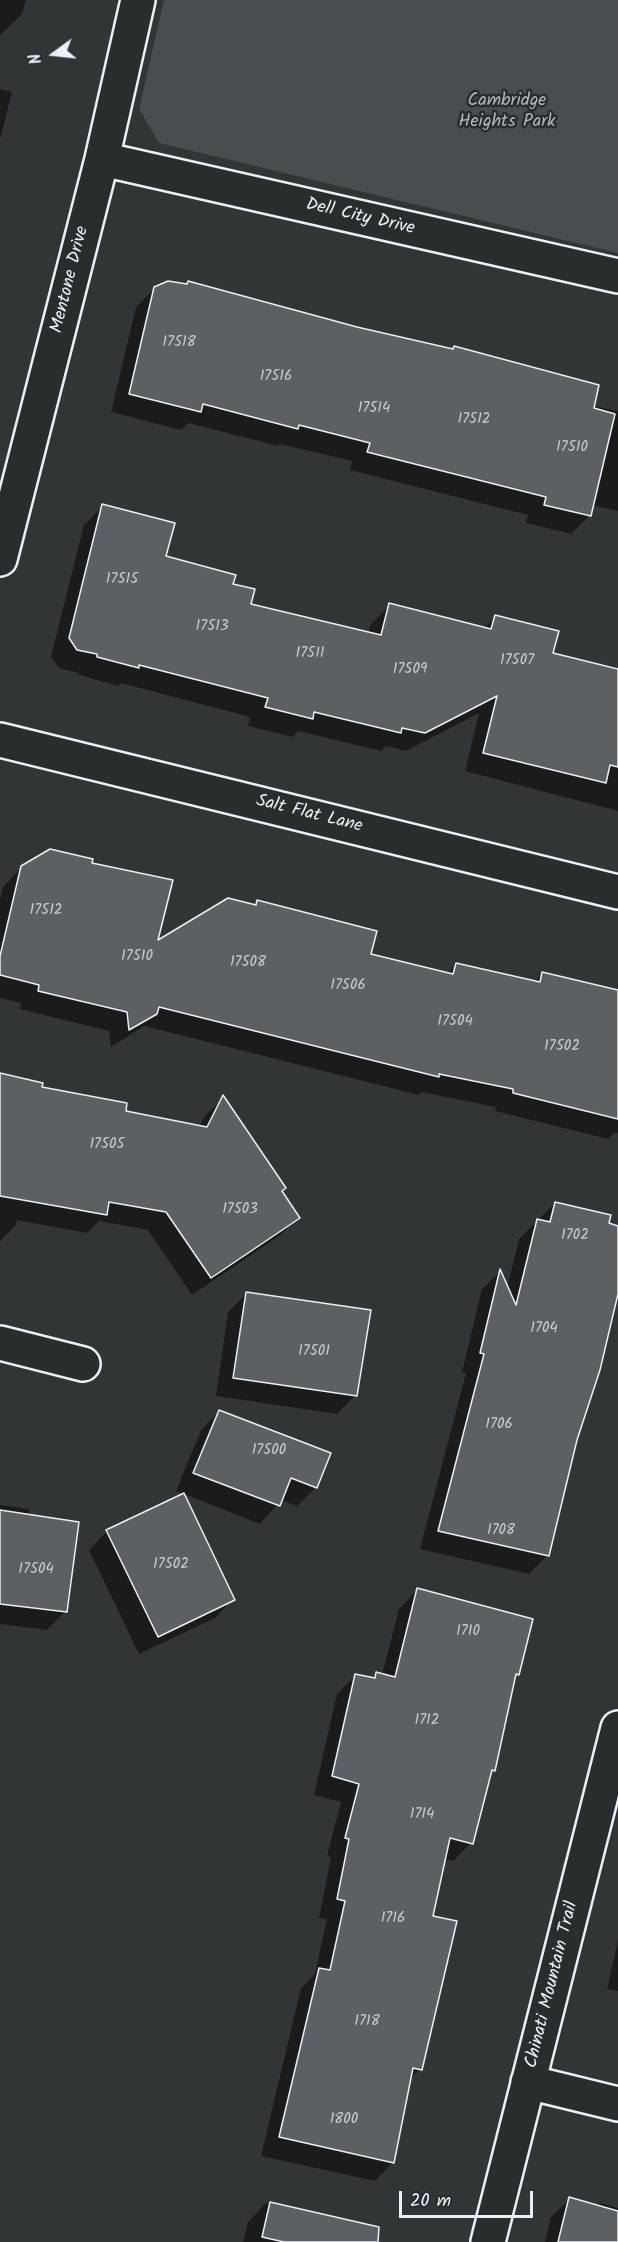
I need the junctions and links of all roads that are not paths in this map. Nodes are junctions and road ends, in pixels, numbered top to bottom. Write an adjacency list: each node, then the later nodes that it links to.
1 (138, 0): 2 (street, Mentone Drive)
2 (102, 159): 3 (street, Dell City Drive); 4 (street, Mentone Drive)
3 (618, 276)
4 (0, 559)
5 (0, 740): 6 (street, Salt Flat Lane)
6 (618, 892)
7 (0, 1343): 8 (street)
8 (83, 1364)
9 (618, 1728): 10 (street, Chinati Mountain Trail)
10 (528, 2082): 11 (street); 12 (street, Chinati Mountain Trail)
11 (618, 2104)
12 (488, 2242)

